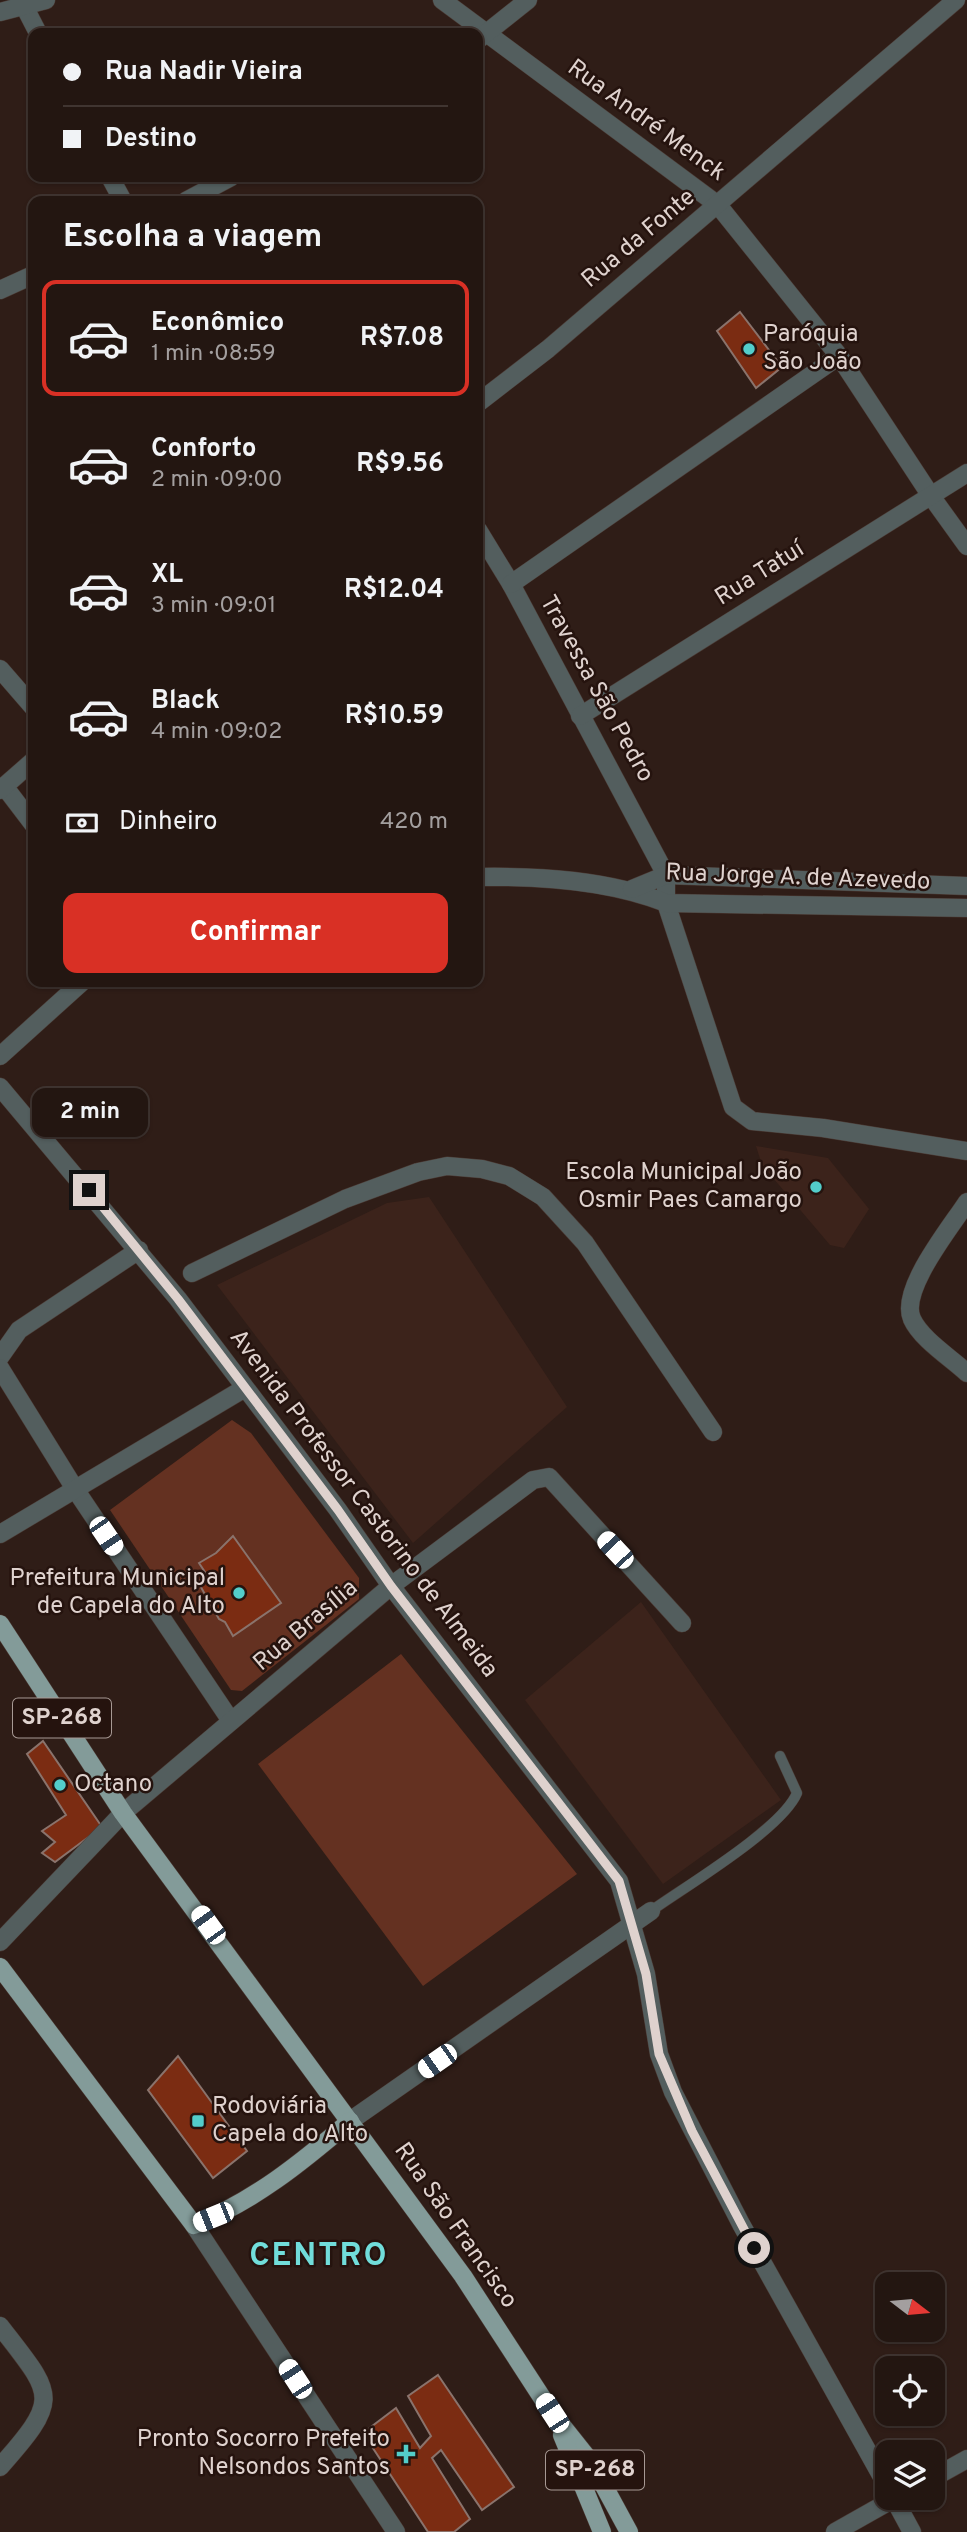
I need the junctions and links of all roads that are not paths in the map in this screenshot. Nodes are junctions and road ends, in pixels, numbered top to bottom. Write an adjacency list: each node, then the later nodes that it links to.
1 (46, 0): 5 (street)
2 (442, 0): 8 (street, Rua André Menck)
3 (528, 0): 9 (street)
4 (956, 0): 12 (street, Rua da Fonte)
5 (23, 3): 6 (street); 7 (street)
6 (0, 12)
7 (36, 28)
8 (473, 28)
9 (483, 37): 12 (street, Rua André Menck)
10 (225, 182): 11 (street)
11 (210, 196)
12 (718, 205): 15 (street, Rua André Menck); 16 (street, Rua da Fonte)
13 (28, 277): 14 (street)
14 (0, 290)
15 (839, 356): 18 (street, Rua André Menck); 23 (street)
16 (483, 399)
17 (967, 473): 18 (street, Rua Tatuí)
18 (931, 496): 19 (street, Rua André Menck); 26 (street, Rua Tatuí)
19 (944, 513): 20 (street); 22 (street, Rua André Menck)
20 (967, 519)
21 (483, 538): 23 (street, Travessa São Pedro)
22 (967, 545)
23 (511, 584): 26 (street, Travessa São Pedro)
24 (0, 669): 25 (street)
25 (28, 701)
26 (580, 716): 30 (street, Travessa São Pedro)
27 (28, 765): 28 (street)
28 (2, 788): 29 (street)
29 (28, 818)
30 (666, 875): 32 (street, Rua Jorge A. de Azevedo); 33 (street, Rua Jorge A. de Azevedo); 34 (street)
31 (483, 877): 33 (street)
32 (967, 886)
33 (632, 889): 34 (street, Rua Jorge A. de Azevedo)
34 (666, 903): 35 (street, Rua Jorge A. de Azevedo); 39 (street)
35 (967, 908)
36 (76, 987): 37 (street)
37 (0, 1056)
38 (0, 1087): 41 (street, Avenida Professor Castorino de Almeida)
39 (967, 1151)
40 (967, 1202): 45 (street)
41 (139, 1250): 43 (street); 46 (street, Avenida Professor Castorino de Almeida)
42 (192, 1273): 47 (street)
43 (0, 1355)
44 (0, 1368): 48 (street)
45 (967, 1373)
46 (245, 1388): 48 (street); 50 (street, Avenida Professor Castorino de Almeida)
47 (713, 1432)
48 (75, 1489): 49 (street); 53 (street)
49 (0, 1534)
50 (391, 1586): 51 (street, Rua Brasília); 53 (street, Rua Brasília); 57 (street, Avenida Professor Castorino de Almeida)
51 (682, 1623)
52 (0, 1624): 55 (main road, Rua São Francisco / SP-268)
53 (231, 1721): 55 (street, Rua Brasília)
54 (780, 1756): 56 (lane)
55 (123, 1813): 58 (street, Rua Brasília); 60 (main road, Rua São Francisco / SP-268)
56 (651, 1911): 57 (street)
57 (633, 1924): 60 (street); 65 (street, Avenida Professor Castorino de Almeida)
58 (0, 1942)
59 (0, 1967): 61 (main road)
60 (350, 2121): 61 (main road); 63 (main road, Rua São Francisco / SP-268)
61 (194, 2225): 70 (street)
62 (0, 2326): 66 (street)
63 (552, 2413): 71 (main road, Rua São Francisco / SP-268); 72 (main road, Rua São Francisco / SP-268)
64 (967, 2459): 67 (street)
65 (875, 2463)
66 (0, 2467)
67 (945, 2471)
68 (875, 2506): 73 (street)
69 (901, 2510): 74 (street, Avenida Professor Castorino de Almeida)
70 (396, 2532)
71 (602, 2532)
72 (629, 2532)
73 (835, 2532)
74 (912, 2532)

